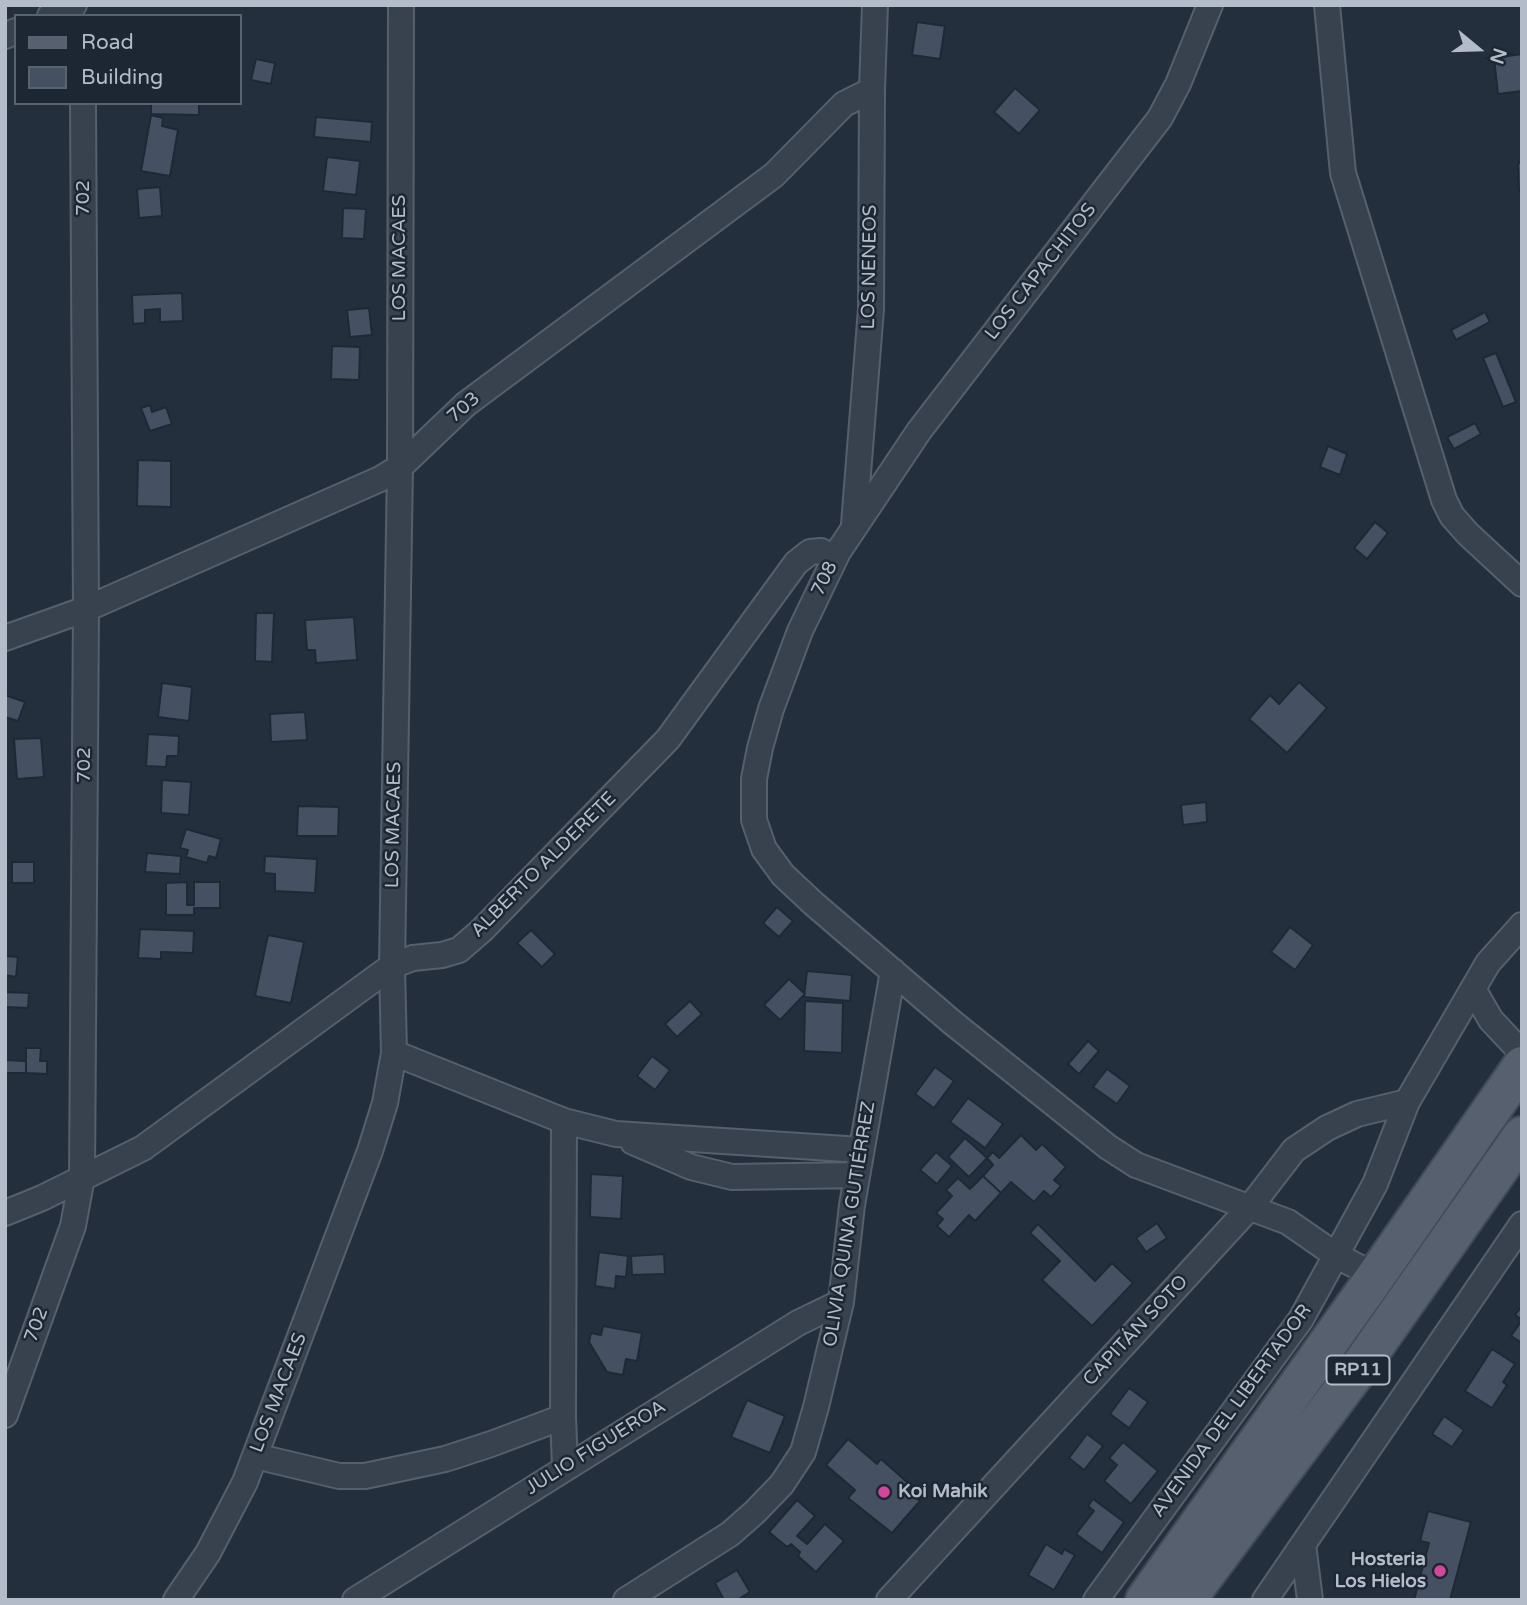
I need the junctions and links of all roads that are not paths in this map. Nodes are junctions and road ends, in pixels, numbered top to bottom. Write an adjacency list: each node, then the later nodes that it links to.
1 (74, 5): 6 (street)
2 (401, 5): 9 (street, LOS MACAES)
3 (875, 5): 7 (street, LOS NENEOS)
4 (1210, 5): 10 (street, LOS CAPACHITOS)
5 (1327, 5): 12 (street)
6 (54, 14)
7 (872, 90): 9 (street, 703); 10 (street, LOS NENEOS)
8 (83, 105): 13 (street, 702)
9 (400, 467): 13 (street, 703); 16 (street, LOS MACAES)
10 (854, 528): 11 (street, 708)
11 (835, 558): 16 (street, ALBERTO ALDERETE); 17 (street, 708)
12 (1522, 584)
13 (86, 608): 14 (street, 703); 28 (street, 702)
14 (5, 638)
15 (1522, 925): 18 (street, AVENIDA DEL LIBERTADOR)
16 (392, 966): 20 (street, LOS MACAES); 28 (street, ALBERTO ALDERETE)
17 (893, 971): 26 (street, OLIVIA QUINA GUTIÉRREZ); 29 (street, 708)
18 (1473, 989): 19 (street); 22 (street, AVENIDA DEL LIBERTADOR)
19 (1522, 1053)
20 (394, 1054): 23 (street); 39 (street, LOS MACAES)
21 (1522, 1066): 33 (main road, AVENIDA DEL LIBERTADOR / RP11)
22 (1407, 1102): 29 (street, CAPITÁN SOTO); 32 (street, AVENIDA DEL LIBERTADOR)
23 (564, 1121): 24 (street); 38 (street)
24 (616, 1134): 26 (street); 27 (street)
25 (1522, 1136): 36 (main road, RP11)
26 (862, 1150): 27 (street, OLIVIA QUINA GUTIÉRREZ)
27 (857, 1175): 34 (street, OLIVIA QUINA GUTIÉRREZ)
28 (82, 1177): 30 (street, ALBERTO ALDERETE); 37 (street, 702)
29 (1251, 1206): 32 (street, 708); 45 (street, CAPITÁN SOTO)
30 (5, 1213)
31 (1522, 1223): 41 (street)
32 (1336, 1256): 33 (street, 708); 35 (street, AVENIDA DEL LIBERTADOR)
33 (1376, 1276): 35 (main road, AVENIDA DEL LIBERTADOR / RP11)
34 (841, 1301): 40 (street, JULIO FIGUEROA); 44 (street, OLIVIA QUINA GUTIÉRREZ)
35 (1315, 1330): 36 (street); 46 (street, AVENIDA DEL LIBERTADOR); 47 (main road, AVENIDA DEL LIBERTADOR / RP11)
36 (1362, 1364): 48 (main road, RP11)
37 (5, 1415)
38 (562, 1417): 39 (street); 40 (street)
39 (255, 1456): 42 (street, LOS MACAES)
40 (565, 1467): 43 (street, JULIO FIGUEROA)
41 (1303, 1544): 49 (street); 50 (street)
42 (176, 1600)
43 (355, 1600)
44 (626, 1600)
45 (890, 1600)
46 (1096, 1600)
47 (1145, 1600)
48 (1186, 1600)
49 (1265, 1600)
50 (1310, 1600)

